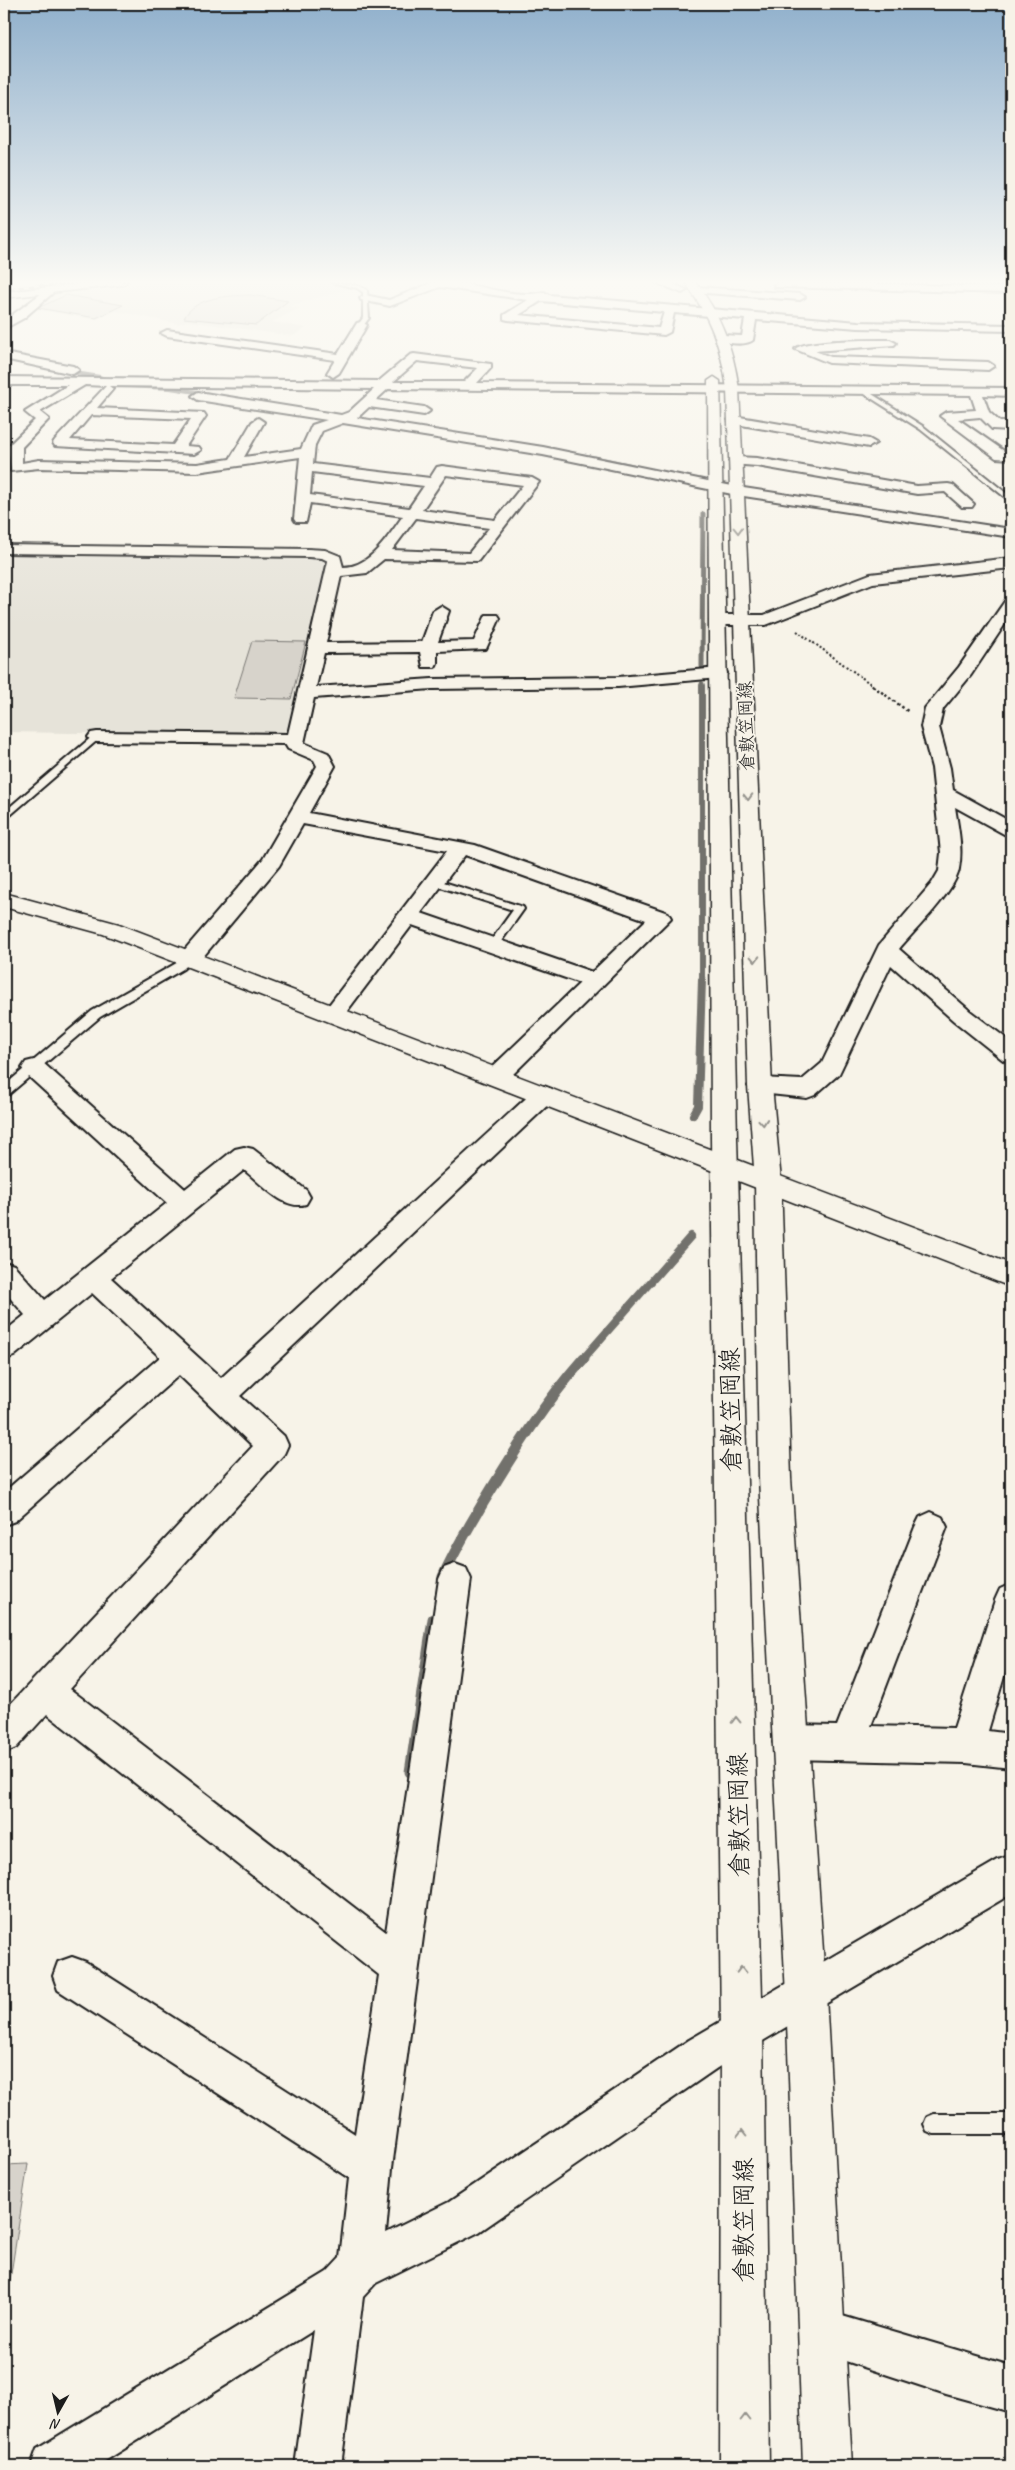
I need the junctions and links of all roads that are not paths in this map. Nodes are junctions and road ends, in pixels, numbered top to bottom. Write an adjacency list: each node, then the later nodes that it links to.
1 (68, 397): 30 (street)
2 (96, 397): 13 (street)
3 (211, 397): 16 (street)
4 (373, 397): 10 (street)
5 (724, 397): 32 (main road, 倉敷笠岡線)
6 (727, 397): 17 (main road, 倉敷笠岡線)
7 (873, 397): 34 (lane)
8 (941, 397): 15 (street)
9 (977, 397): 12 (street)
10 (368, 403): 14 (street); 16 (street)
11 (1001, 408): 12 (street)
12 (982, 410): 15 (street); 21 (street)
13 (88, 411): 23 (street); 23 (street)
14 (424, 411)
15 (960, 415): 26 (street)
16 (348, 418): 25 (street); 32 (street)
17 (734, 420): 22 (street); 27 (main road, 倉敷笠岡線)
18 (240, 421): 19 (street)
19 (258, 422): 20 (street); 28 (street)
20 (273, 423)
21 (1011, 426)
22 (869, 443)
23 (177, 449): 24 (street)
24 (194, 450)
25 (308, 452): 28 (street); 29 (street)
26 (1011, 455)
27 (736, 461): 32 (main road, 倉敷笠岡線); 35 (street)
28 (235, 462): 30 (street)
29 (307, 467): 31 (street); 33 (street)
30 (10, 471)
31 (434, 483): 36 (street); 38 (street)
32 (726, 489): 39 (street); 47 (main road, 倉敷笠岡線)
33 (303, 498): 36 (street); 37 (street)
34 (1011, 500)
35 (967, 504)
36 (412, 512): 38 (street); 41 (street)
37 (301, 519)
38 (500, 525): 41 (street)
39 (1011, 529)
40 (4, 549): 43 (street)
41 (379, 554): 43 (street)
42 (1011, 563): 47 (street)
43 (334, 571): 49 (street)
44 (1011, 604): 55 (street)
45 (441, 611): 48 (street)
46 (492, 618): 48 (street)
47 (730, 621): 50 (main road, 倉敷笠岡線); 71 (main road, 倉敷笠岡線, one-way to 71)
48 (428, 647): 49 (street); 51 (street)
49 (316, 648): 52 (street)
50 (719, 673): 51 (street); 74 (main road, 倉敷笠岡線)
51 (432, 684): 52 (street)
52 (306, 693): 54 (street)
53 (98, 737): 54 (street); 56 (lane)
54 (295, 739): 57 (street)
55 (944, 793): 58 (street); 64 (street)
56 (4, 816)
57 (297, 817): 59 (street); 65 (street)
58 (1011, 830)
59 (460, 848): 60 (street); 66 (street)
60 (434, 882): 62 (street); 63 (lane)
61 (4, 900): 65 (main road)
62 (408, 916): 63 (street); 67 (street)
63 (493, 945): 66 (street)
64 (888, 950): 68 (street); 71 (street)
65 (189, 959): 67 (main road); 69 (lane)
66 (596, 981): 70 (street)
67 (333, 1014): 70 (main road)
68 (1011, 1054)
69 (34, 1068): 72 (lane); 77 (street)
70 (496, 1077): 73 (main road)
71 (760, 1086): 75 (main road, 倉敷笠岡線, one-way to 75)
72 (4, 1092)
73 (544, 1095): 74 (main road); 84 (street)
74 (725, 1165): 75 (main road); 99 (main road, 倉敷笠岡線, one-way to 74)
75 (768, 1181): 79 (main road); 91 (main road, 倉敷笠岡線)
76 (297, 1197): 77 (street)
77 (185, 1204): 80 (street)
78 (4, 1273): 81 (street)
79 (1011, 1276)
80 (94, 1278): 81 (street); 83 (street)
81 (43, 1317): 82 (street)
82 (4, 1348)
83 (180, 1357): 84 (street); 85 (street)
84 (221, 1396): 89 (street)
85 (4, 1512)
86 (931, 1527): 92 (street)
87 (455, 1579): 96 (street)
88 (1011, 1600): 93 (street)
89 (45, 1691): 90 (street); 96 (street)
90 (4, 1736)
91 (790, 1742): 92 (street); 98 (main road, 倉敷笠岡線)
92 (847, 1743): 93 (street)
93 (966, 1746): 94 (street)
94 (1011, 1751)
95 (1011, 1873): 98 (street)
96 (400, 1968): 102 (street)
97 (72, 1976): 102 (street)
98 (806, 1995): 99 (street); 104 (main road, 倉敷笠岡線)
99 (742, 2032): 103 (street); 108 (main road, 倉敷笠岡線, one-way to 99)
100 (934, 2124): 101 (lane)
101 (1011, 2124)
102 (371, 2168): 103 (street)
103 (351, 2278): 106 (street); 107 (street)
104 (822, 2332): 105 (street); 109 (main road, 倉敷笠岡線)
105 (1011, 2389)
106 (54, 2466)
107 (318, 2466)
108 (745, 2466)
109 (828, 2466)

